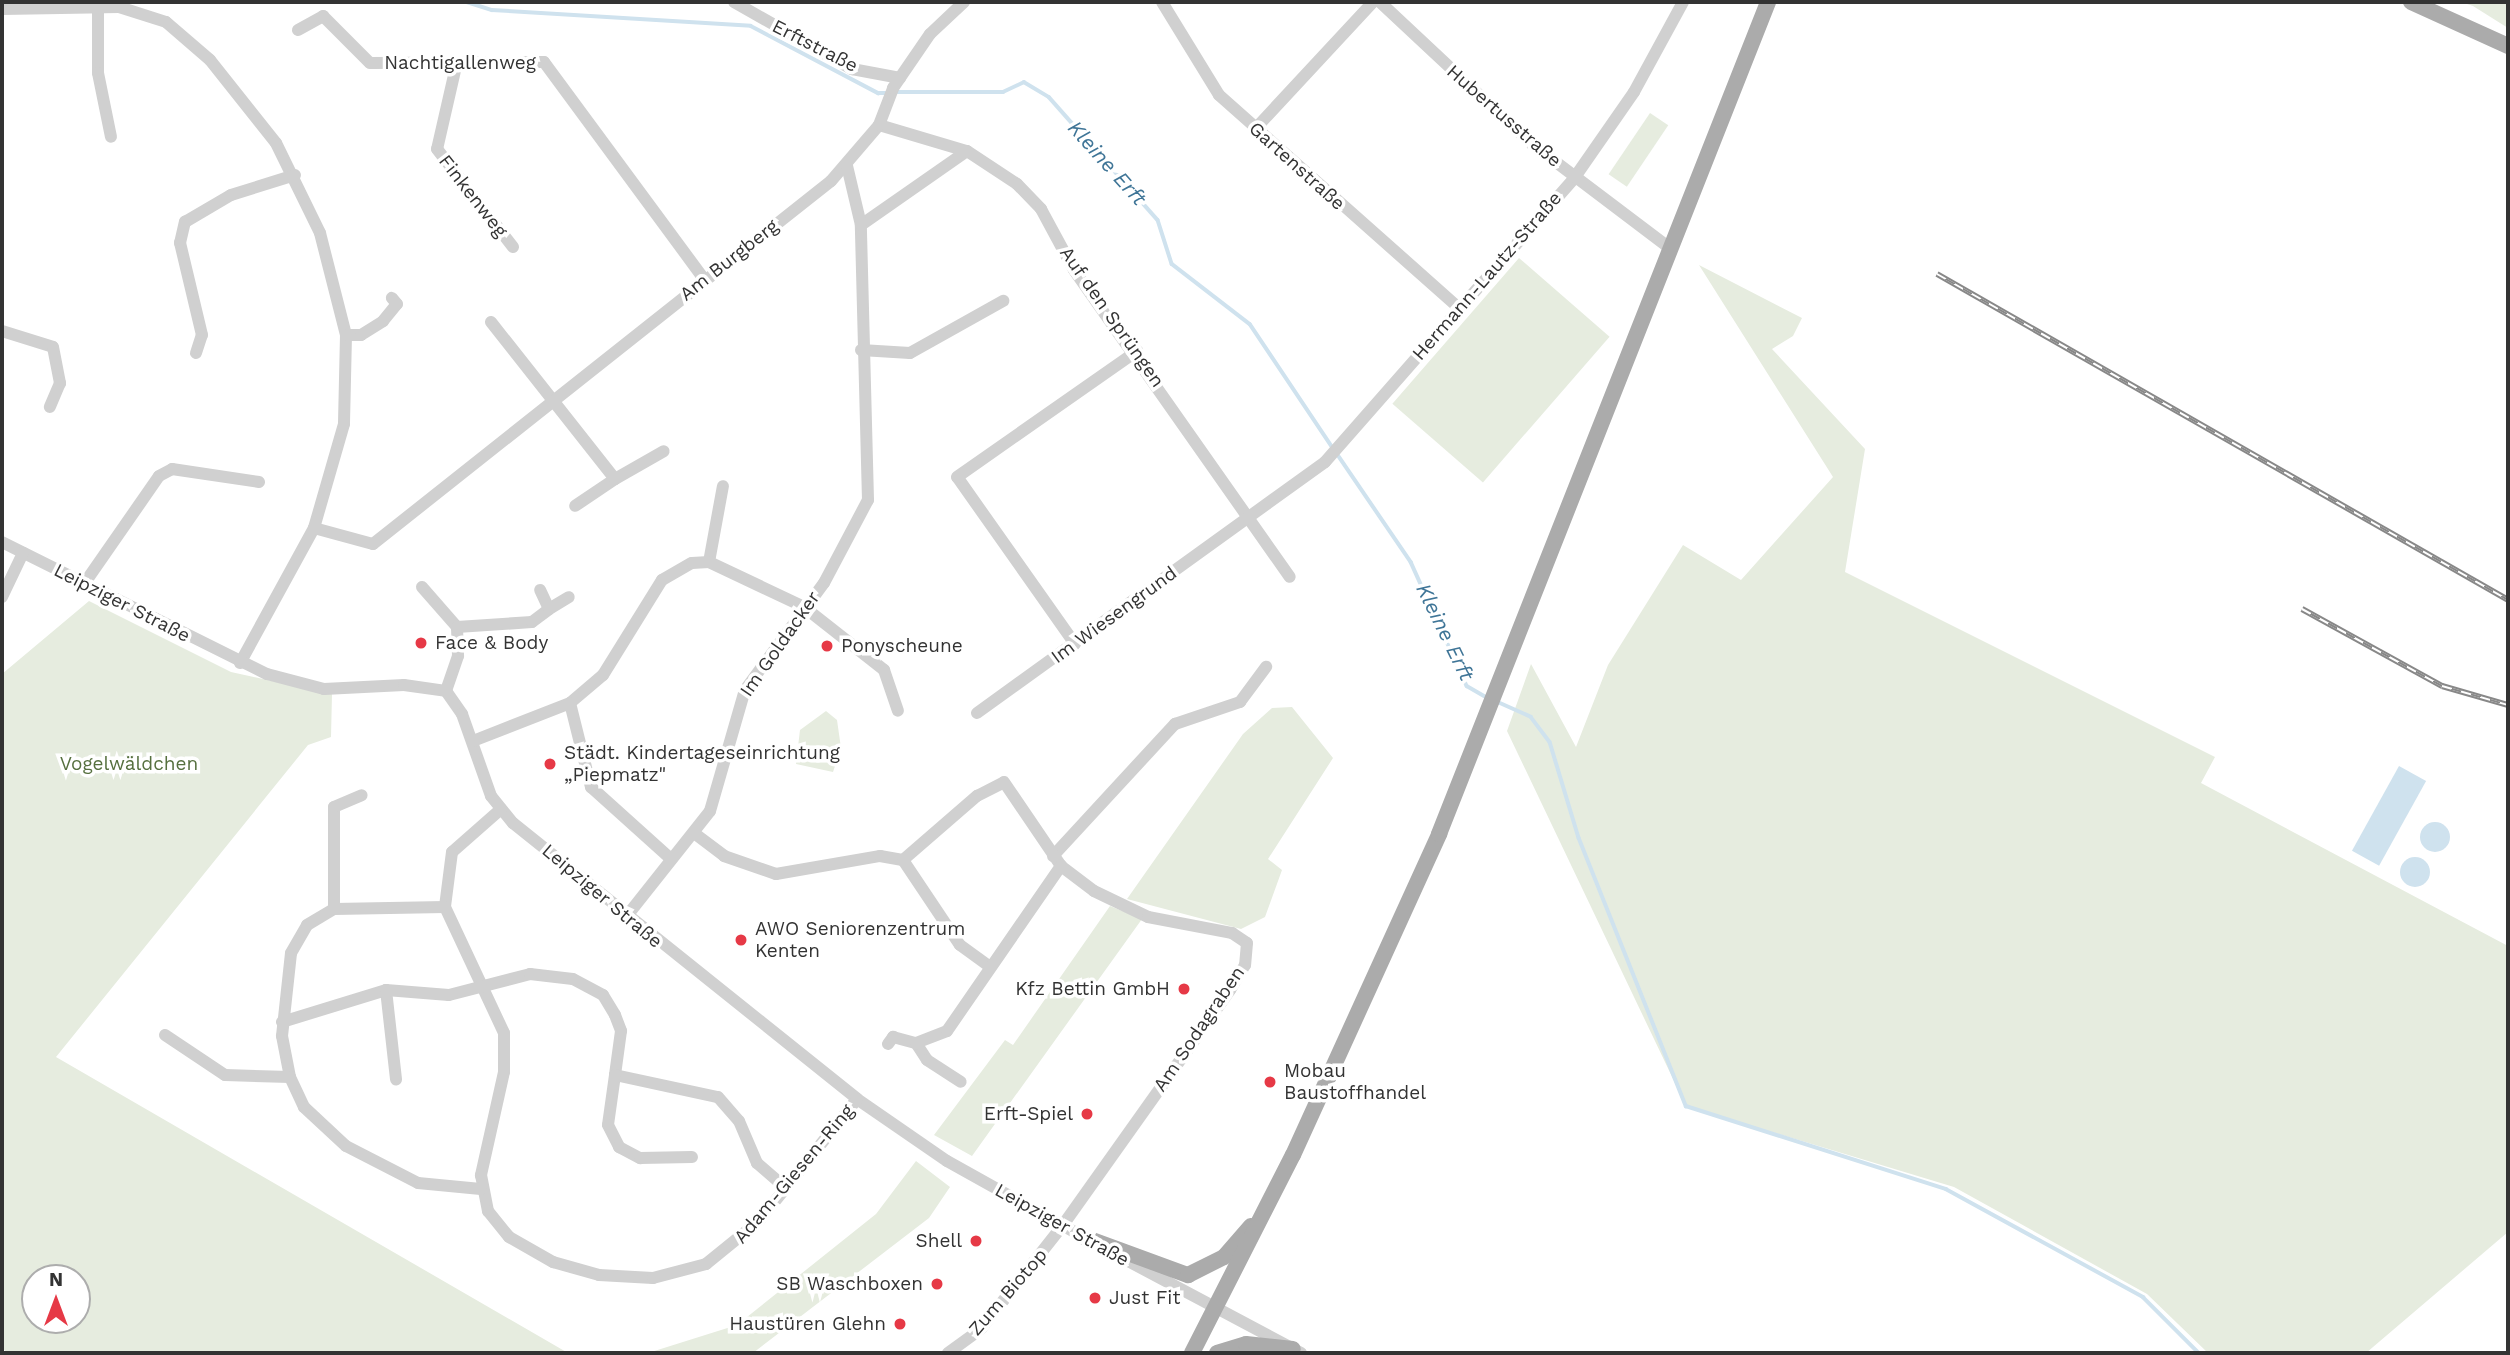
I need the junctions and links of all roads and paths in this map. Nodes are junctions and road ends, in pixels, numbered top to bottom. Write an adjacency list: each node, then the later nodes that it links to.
1 (734, 2): 14 (street, Erftstraße)
2 (964, 2): 14 (street, Am Burgberg)
3 (1162, 2): 16 (street, Gartenstraße)
4 (1373, 2): 16 (street)
5 (1380, 2): 21 (street, Hubertusstraße)
6 (1684, 2): 21 (street, Hermann-Lautz-Straße)
7 (1768, 2): 24 (main road)
8 (2411, 2): 12 (main road)
9 (98, 4): 10 (street); 17 (street); 20 (street)
10 (2, 9)
11 (298, 30): 13 (street, Nachtigallenweg)
12 (2508, 46)
13 (457, 62): 23 (street, Finkenweg); 25 (street, Nachtigallenweg)
14 (897, 83): 15 (street, Am Burgberg)
15 (879, 125): 18 (street, Auf den Sprüngen); 19 (street, Am Burgberg)
16 (1256, 128): 28 (street, Gartenstraße)
17 (111, 137)
18 (967, 151): 22 (street); 33 (street, Auf den Sprüngen)
19 (847, 166): 22 (street, Im Goldacker); 25 (street, Am Burgberg)
20 (295, 175): 31 (street); 34 (street)
21 (1575, 177): 24 (street, Hubertusstraße); 28 (street, Hermann-Lautz-Straße)
22 (861, 225): 32 (street, Im Goldacker)
23 (513, 247)
24 (1668, 247): 88 (main road)
25 (704, 279): 35 (street, Am Burgberg)
26 (391, 298): 31 (street)
27 (1003, 301): 32 (street)
28 (1459, 308): 42 (street, Hermann-Lautz-Straße)
29 (491, 321): 35 (street)
30 (2, 331): 36 (street)
31 (346, 335): 43 (street)
32 (861, 350): 53 (street, Im Goldacker)
33 (1137, 351): 42 (street, Auf den Sprüngen); 56 (street)
34 (196, 352)
35 (556, 400): 38 (street); 43 (street, Am Burgberg)
36 (50, 407)
37 (664, 451): 38 (street)
38 (615, 479): 41 (street)
39 (259, 482): 48 (street)
40 (723, 485): 46 (street)
41 (575, 506)
42 (1251, 515): 47 (street, Auf den Sprüngen); 56 (street, Im Wiesengrund)
43 (314, 528): 57 (street)
44 (2, 542): 45 (street, Leipziger Straße)
45 (23, 553): 48 (street, Leipziger Straße); 51 (street)
46 (709, 562): 53 (street); 60 (street)
47 (1290, 577)
48 (84, 584): 57 (street, Leipziger Straße)
49 (422, 587): 55 (street)
50 (540, 590): 54 (street)
51 (2, 597)
52 (569, 597): 54 (street)
53 (804, 607): 61 (street); 66 (street, Im Goldacker)
54 (549, 609): 55 (street)
55 (457, 627): 59 (street)
56 (1075, 644): 62 (street, Im Wiesengrund)
57 (240, 663): 59 (street, Leipziger Straße)
58 (1266, 667): 69 (street)
59 (446, 691): 63 (street, Leipziger Straße)
60 (570, 703): 63 (street); 67 (street)
61 (898, 711)
62 (977, 713)
63 (473, 741): 65 (street, Leipziger Straße)
64 (362, 795): 71 (street)
65 (501, 809): 70 (street); 72 (street, Leipziger Straße)
66 (694, 833): 67 (street, Im Goldacker); 68 (street)
67 (671, 859): 72 (street, Im Goldacker)
68 (903, 860): 69 (street, Am Sodagraben); 73 (street)
69 (1057, 861): 73 (street); 89 (street, Am Sodagraben)
70 (445, 907): 71 (street); 74 (street)
71 (334, 909): 76 (street)
72 (626, 917): 84 (street, Leipziger Straße)
73 (990, 967): 78 (street)
74 (483, 988): 75 (street); 80 (street); 87 (street)
75 (387, 990): 76 (street); 82 (street)
76 (282, 1022): 81 (street)
77 (165, 1035): 81 (street)
78 (916, 1043): 79 (street); 83 (street)
79 (888, 1044)
80 (615, 1075): 85 (street); 86 (street)
81 (290, 1077): 87 (street)
82 (396, 1079)
83 (961, 1082)
84 (857, 1100): 86 (street, Adam-Giesen-Ring); 89 (street, Leipziger Straße)
85 (692, 1157)
86 (785, 1187): 87 (street, Adam-Giesen-Ring)
87 (481, 1189)
88 (1264, 1211): 90 (main road); 91 (main road)
89 (1063, 1225): 90 (street, Leipziger Straße); 93 (street, Zum Biotop)
90 (1084, 1237): 91 (street, Leipziger Straße)
91 (1216, 1311): 92 (street, Leipziger Straße); 94 (main road)
92 (1297, 1351): 95 (main road)
93 (948, 1353)
94 (1192, 1353)
95 (1217, 1353)

